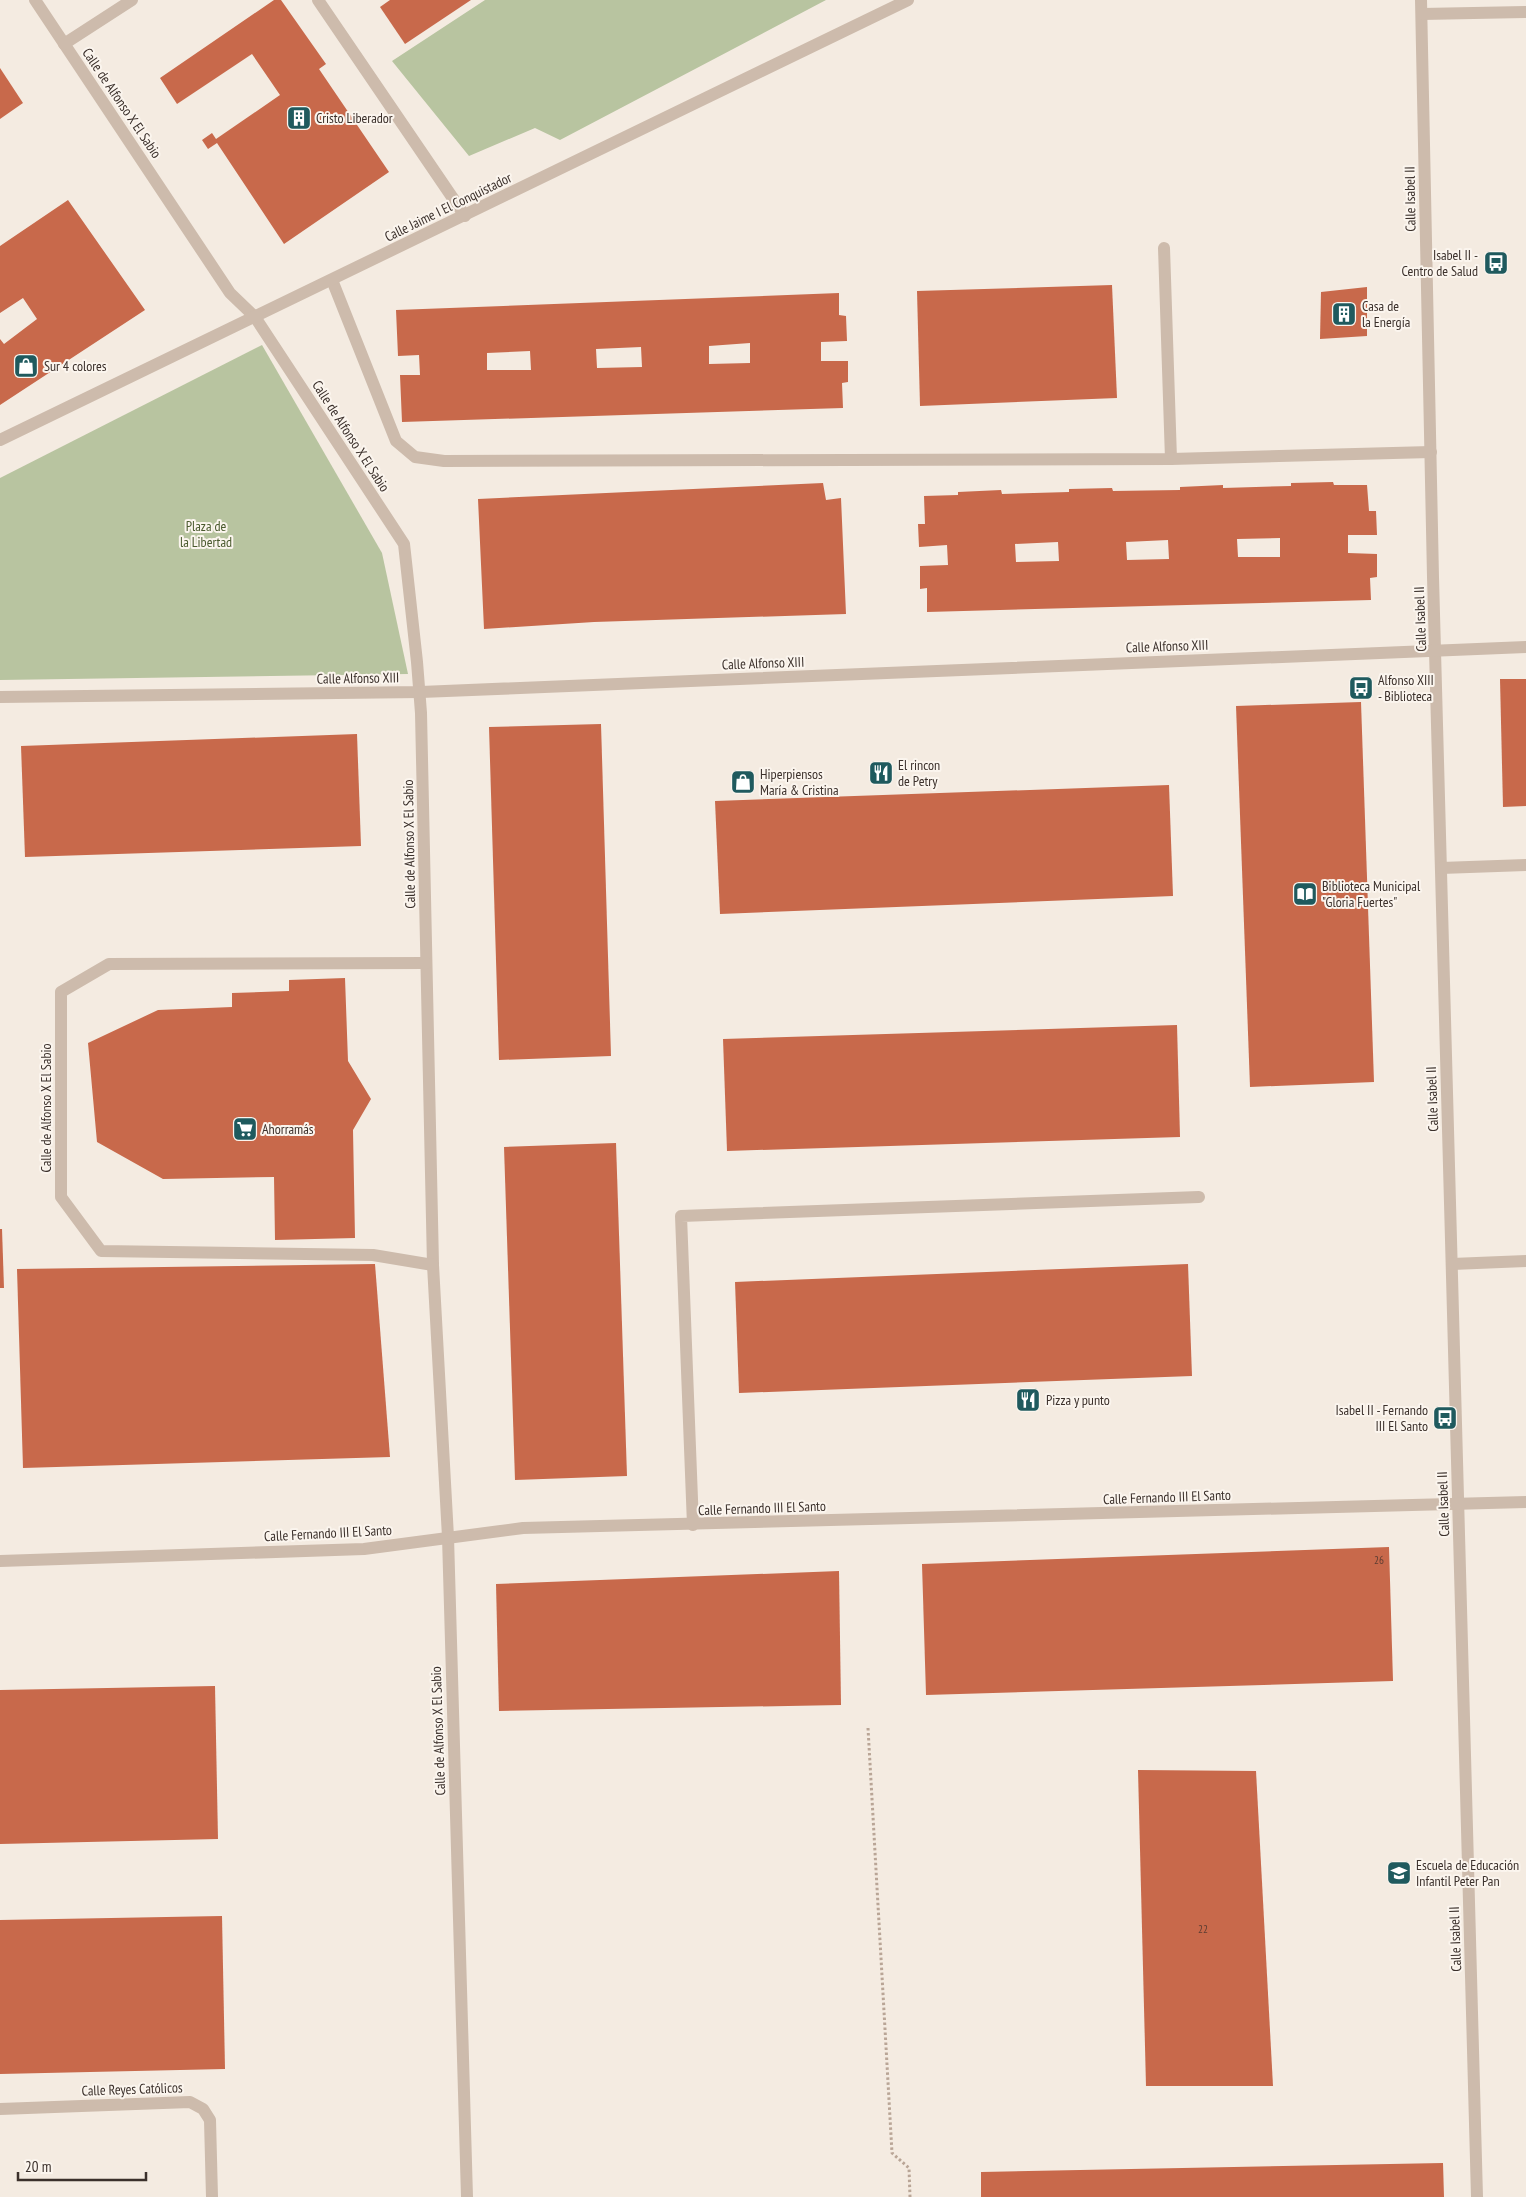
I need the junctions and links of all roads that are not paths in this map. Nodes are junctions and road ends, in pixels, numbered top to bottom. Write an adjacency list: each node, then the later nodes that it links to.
1 (35, 0): 8 (street, Calle de Alfonso X El Sabio)
2 (132, 0): 8 (street)
3 (318, 0): 9 (street)
4 (908, 0): 9 (street, Calle Jaime I El Conquistador)
5 (1420, 0): 7 (street, Calle Isabel II)
6 (1525, 12): 7 (street)
7 (1422, 14): 14 (street, Calle Isabel II)
8 (64, 44): 12 (street, Calle de Alfonso X El Sabio)
9 (465, 216): 11 (street, Calle Jaime I El Conquistador)
10 (1164, 248): 15 (street)
11 (332, 280): 12 (street, Calle Jaime I El Conquistador); 15 (street)
12 (254, 317): 13 (street, Calle Jaime I El Conquistador); 18 (street, Calle de Alfonso X El Sabio)
13 (0, 440)
14 (1431, 452): 15 (street); 17 (street, Calle Isabel II)
15 (1171, 459)
16 (1526, 647): 17 (street, Calle Alfonso XIII)
17 (1436, 650): 18 (street, Calle Alfonso XIII); 21 (street, Calle Isabel II)
18 (420, 692): 19 (street, Calle Alfonso XIII); 22 (street, Calle de Alfonso X El Sabio)
19 (0, 697)
20 (1526, 865): 21 (street)
21 (1441, 868): 25 (street, Calle Isabel II)
22 (426, 963): 26 (street, Calle de Alfonso X El Sabio); 26 (street, Calle de Alfonso X El Sabio)
23 (1199, 1197): 29 (street)
24 (1526, 1261): 25 (street)
25 (1452, 1264): 28 (street, Calle Isabel II)
26 (433, 1265): 30 (street, Calle de Alfonso X El Sabio)
27 (1526, 1502): 28 (street, Calle Fernando III El Santo)
28 (1458, 1504): 29 (street, Calle Fernando III El Santo); 35 (street, Calle Isabel II)
29 (692, 1525): 30 (street, Calle Fernando III El Santo)
30 (448, 1537): 31 (street, Calle Fernando III El Santo); 34 (street, Calle de Alfonso X El Sabio)
31 (0, 1561)
32 (0, 2109): 33 (street, Calle Reyes Católicos)
33 (212, 2197)
34 (467, 2197)
35 (1477, 2197)

